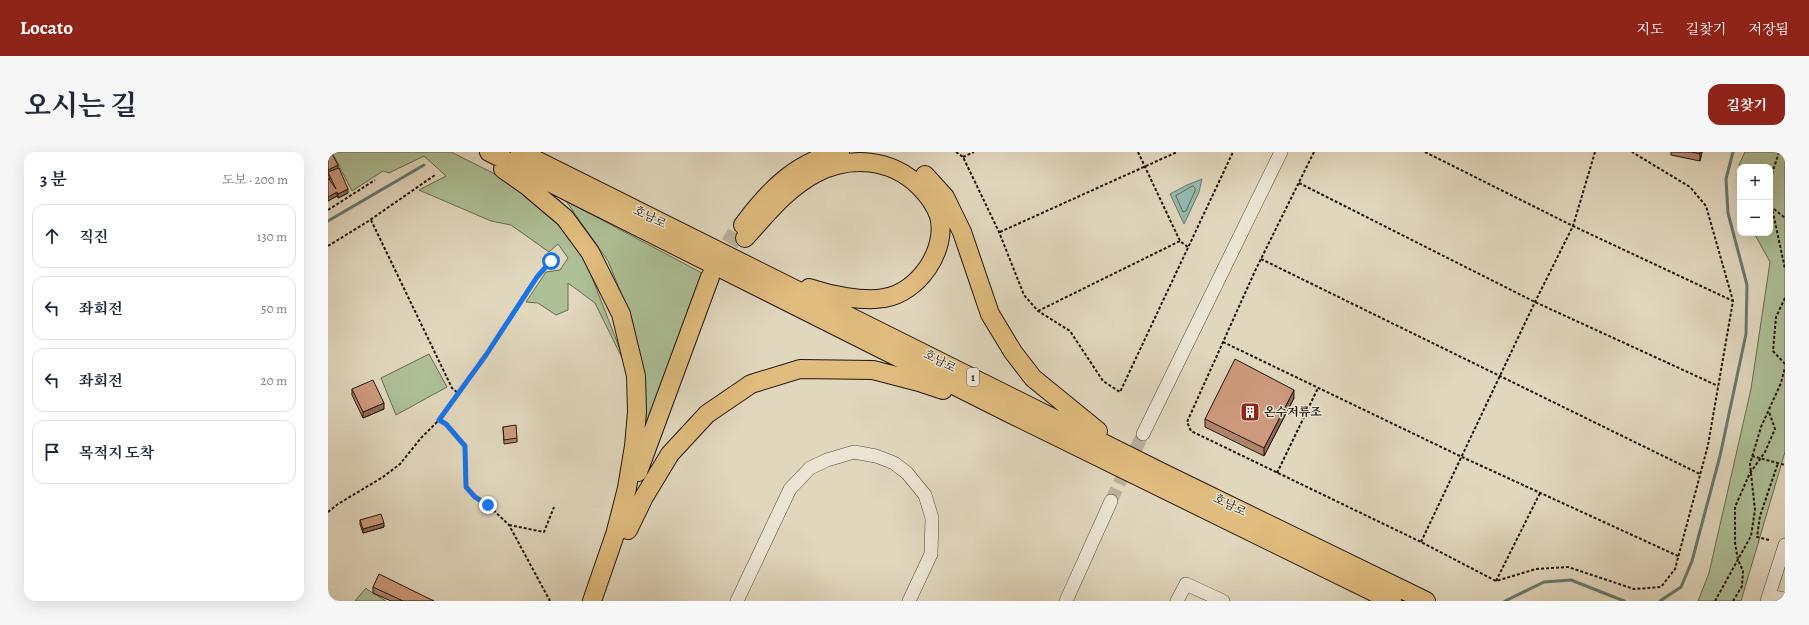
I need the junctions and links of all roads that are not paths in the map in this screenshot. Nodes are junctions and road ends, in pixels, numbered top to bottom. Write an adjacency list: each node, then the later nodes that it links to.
1 (478, 152): 13 (highway)
2 (489, 152): 9 (highway, 호남로 / 1)
3 (520, 152): 7 (highway, 호남로 / 1)
4 (840, 152): 7 (highway)
5 (880, 152): 11 (highway)
6 (1281, 152): 10 (street)
7 (762, 272): 11 (highway, 호남로 / 1)
8 (716, 280): 13 (highway)
9 (1013, 416): 13 (highway); 24 (highway, 호남로 / 1)
10 (1143, 434)
11 (1163, 473): 25 (highway, 호남로 / 1)
12 (1111, 501): 21 (street)
13 (622, 530): 17 (highway); 18 (highway)
14 (1785, 545): 15 (street)
15 (1768, 598): 16 (street)
16 (1785, 599)
17 (592, 601)
18 (603, 601)
19 (737, 601): 20 (street)
20 (909, 601)
21 (1066, 601)
22 (1177, 601): 23 (street)
23 (1223, 601)
24 (1392, 601)
25 (1426, 601)

